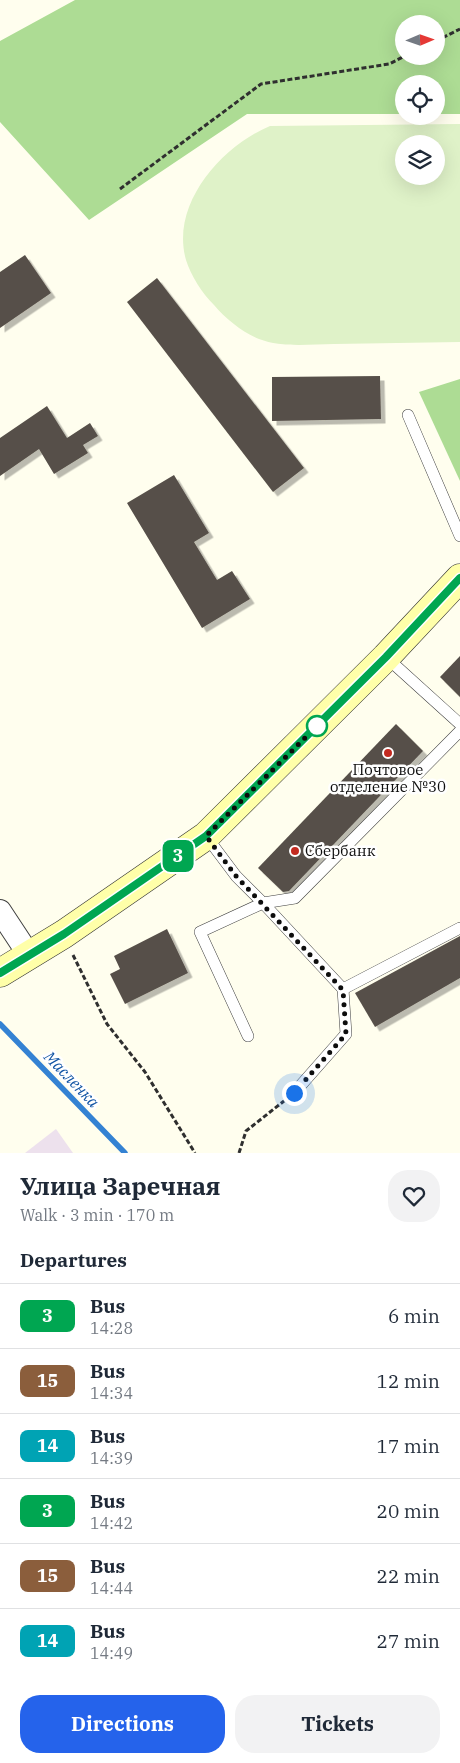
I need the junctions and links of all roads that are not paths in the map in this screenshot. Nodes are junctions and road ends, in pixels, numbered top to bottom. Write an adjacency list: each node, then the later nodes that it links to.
1 (408, 415): 2 (lane)
2 (460, 536)
3 (460, 578): 4 (main road)
4 (386, 657): 5 (lane); 7 (main road)
5 (460, 724)
6 (460, 731): 8 (lane)
7 (206, 836): 8 (lane); 11 (main road)
8 (263, 903): 13 (lane); 14 (lane)
9 (0, 911): 11 (street)
10 (460, 928): 13 (lane)
11 (29, 955): 12 (main road)
12 (0, 973)
13 (343, 990): 15 (lane)
14 (248, 1036)
15 (294, 1093)

